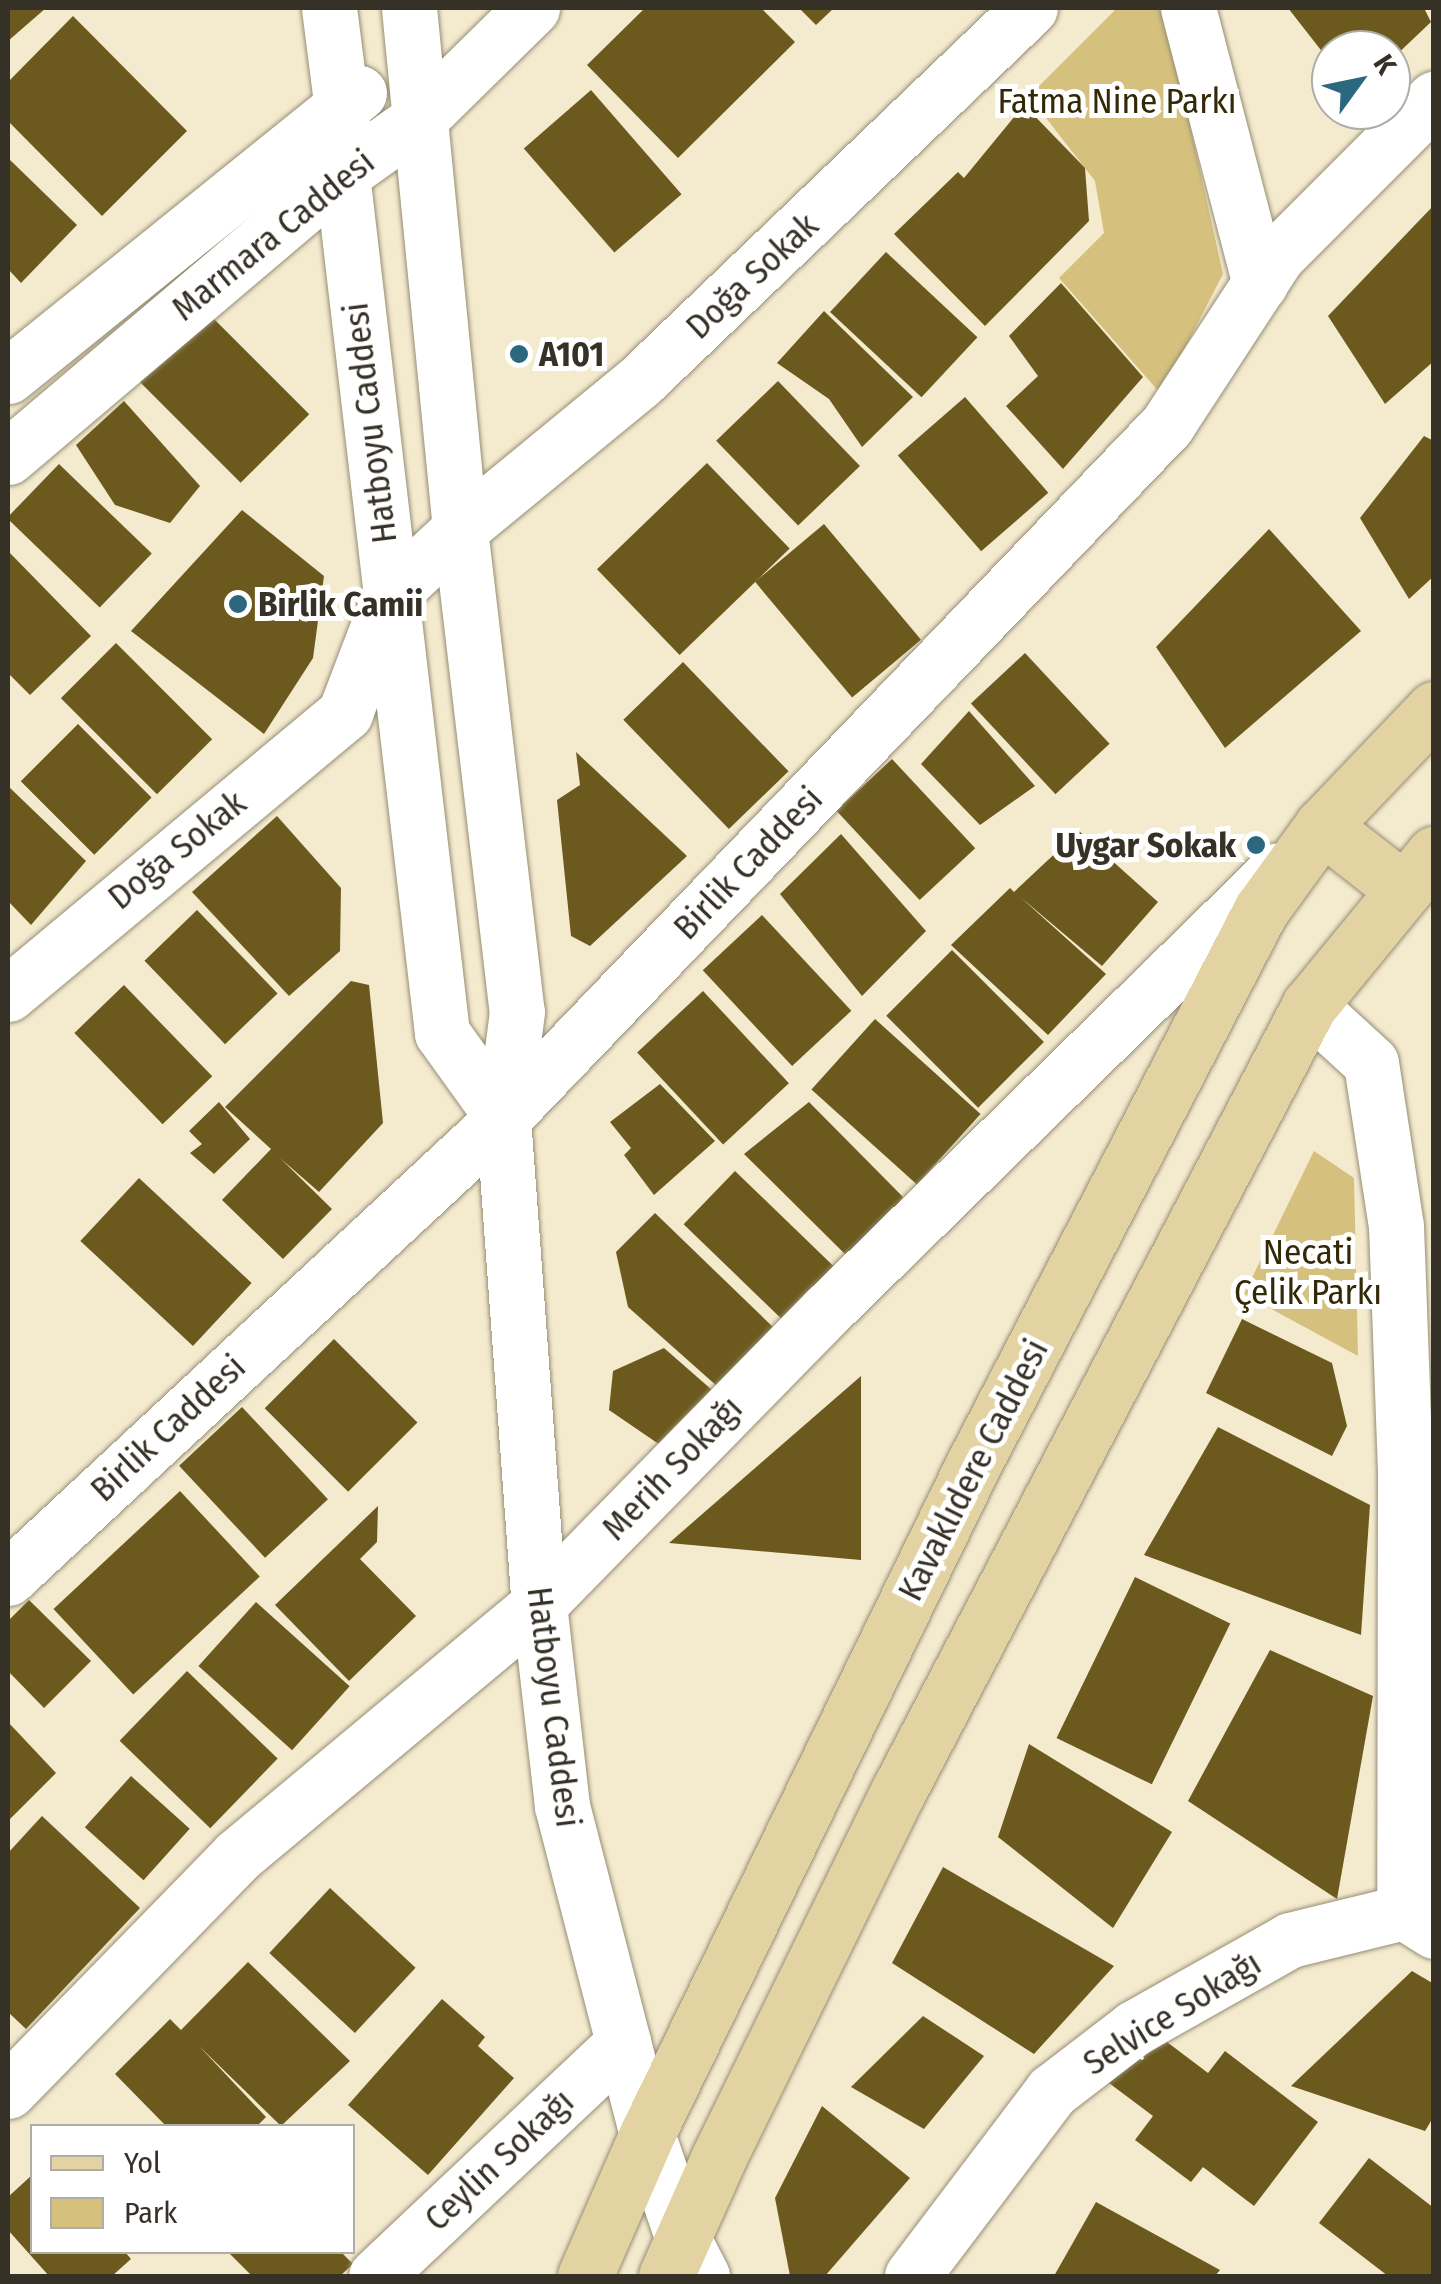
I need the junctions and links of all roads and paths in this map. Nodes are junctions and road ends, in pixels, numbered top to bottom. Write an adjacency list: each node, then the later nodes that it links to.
1 (329, 8): 7 (street, Hatboyu Caddesi)
2 (532, 8): 8 (street, Marmara Caddesi)
3 (1030, 8): 13 (street, Doğa Sokak)
4 (1188, 8): 10 (street)
5 (423, 19): 7 (street, Marmara Caddesi); 8 (street, Hatboyu Caddesi)
6 (1434, 99): 10 (street, Birlik Caddesi)
7 (342, 109): 9 (street, Hatboyu Caddesi); 11 (street, Marmara Caddesi)
8 (418, 120): 9 (street, Marmara Caddesi); 13 (street, Hatboyu Caddesi)
9 (342, 174): 12 (street, Marmara Caddesi); 14 (street, Hatboyu Caddesi)
10 (1260, 284): 21 (street, Birlik Caddesi)
11 (8, 376)
12 (8, 457)
13 (460, 529): 14 (street, Doğa Sokak); 21 (street, Hatboyu Caddesi)
14 (390, 595): 19 (street, Doğa Sokak); 21 (street, Hatboyu Caddesi)
15 (1434, 709): 16 (main road, Kavaklıdere Caddesi)
16 (1322, 826): 17 (main road); 18 (main road, Kavaklıdere Caddesi); 23 (street, Merih Sokağı)
17 (1419, 872): 20 (main road)
18 (1230, 972): 20 (main road); 27 (main road, Kavaklıdere Caddesi)
19 (8, 994)
20 (1309, 1006): 24 (street); 28 (main road)
21 (503, 1118): 22 (street, Birlik Caddesi); 23 (street, Hatboyu Caddesi)
22 (8, 1578)
23 (539, 1604): 25 (street, Hatboyu Caddesi); 26 (street, Merih Sokağı)
24 (1419, 1922): 31 (street, Selvice Sokağı)
25 (623, 2043): 27 (street, Hatboyu Caddesi); 29 (street, Ceylin Sokağı)
26 (8, 2092)
27 (646, 2134): 28 (street, Hatboyu Caddesi); 30 (main road, Kavaklıdere Caddesi)
28 (684, 2264)
29 (376, 2276)
30 (584, 2276)
31 (912, 2276)

